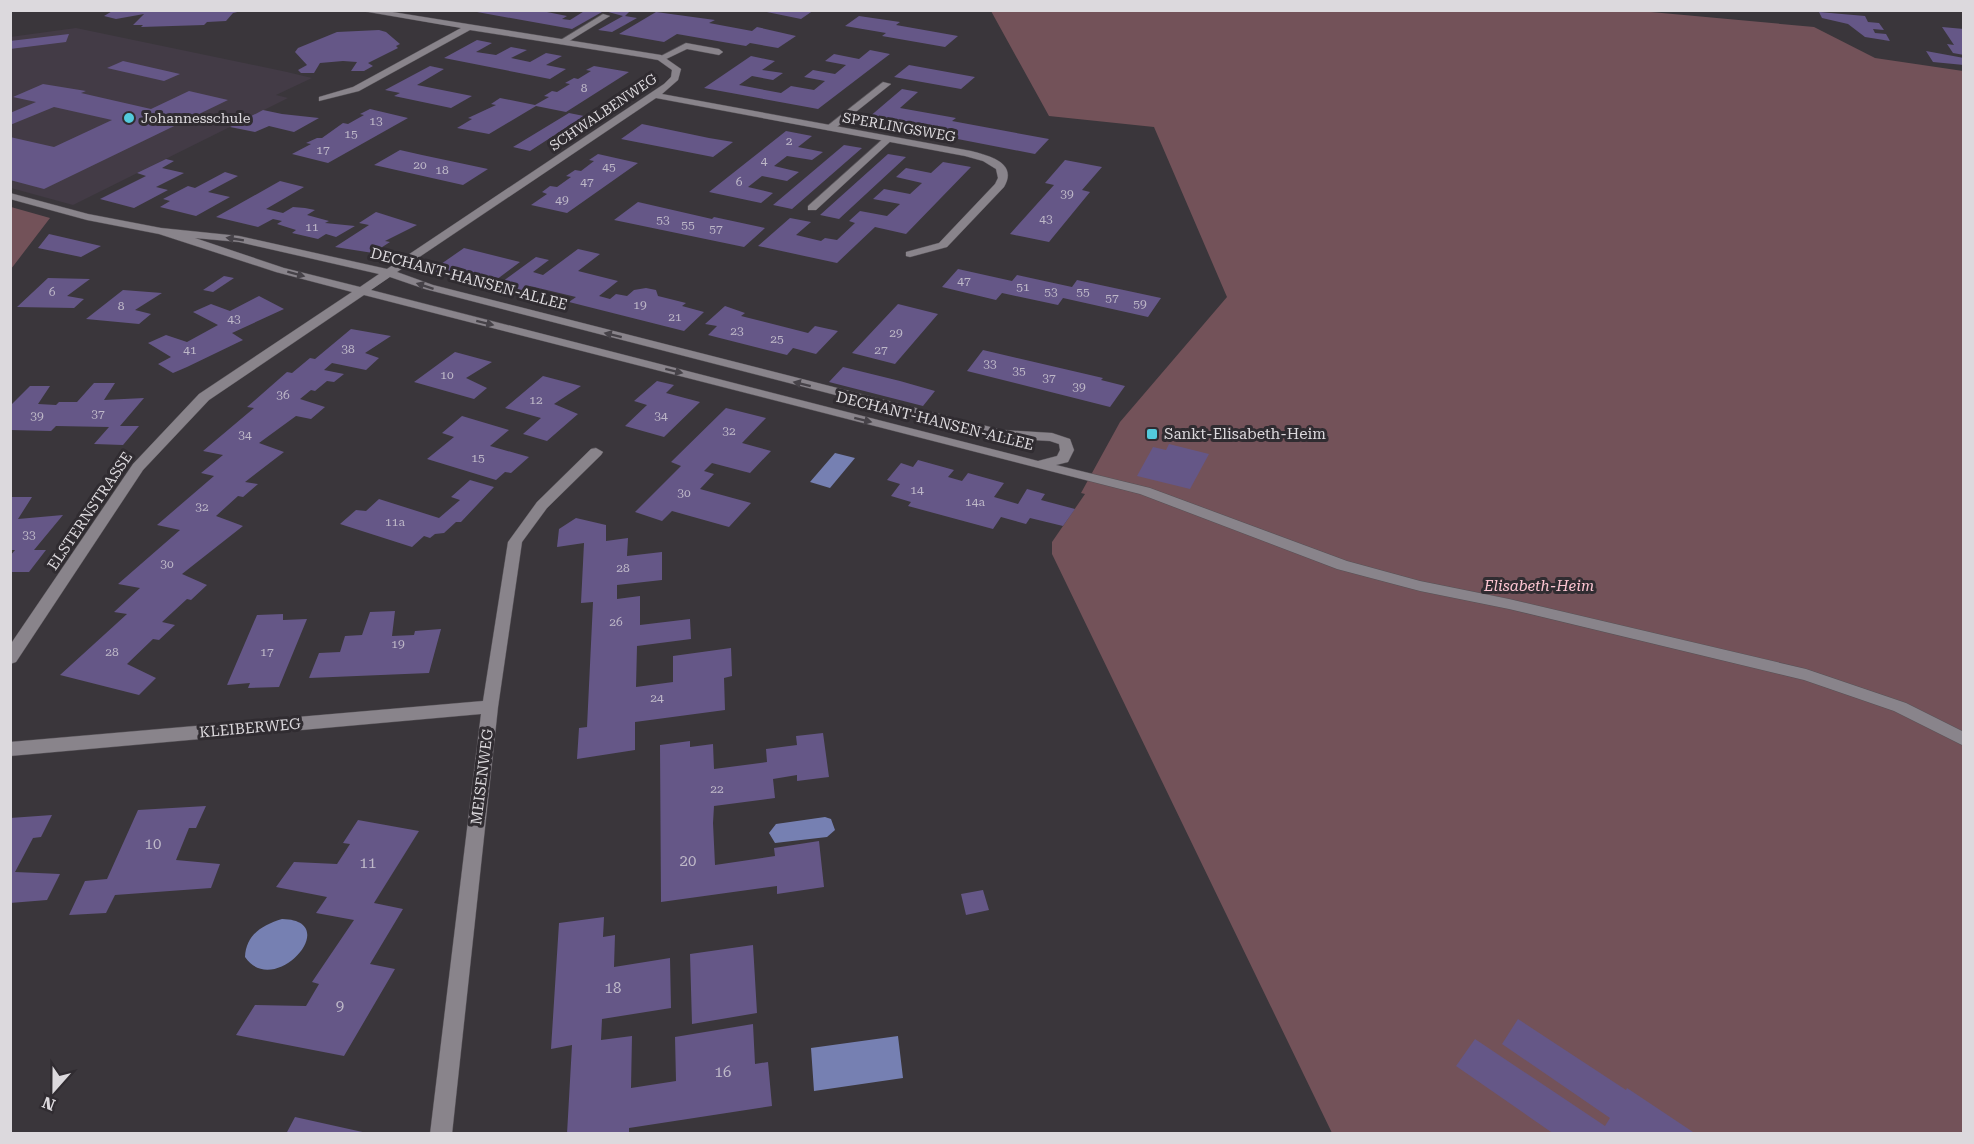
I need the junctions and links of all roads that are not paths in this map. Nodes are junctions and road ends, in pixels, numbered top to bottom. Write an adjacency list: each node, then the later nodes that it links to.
1 (361, 10): 3 (street, SCHWALBENWEG)
2 (606, 16): 4 (street)
3 (469, 27): 4 (street, SCHWALBENWEG); 9 (street)
4 (562, 41): 6 (street, SCHWALBENWEG)
5 (719, 52): 6 (street)
6 (661, 58): 8 (street, SCHWALBENWEG)
7 (886, 84): 10 (street)
8 (655, 94): 10 (street, SPERLINGSWEG); 16 (street, SCHWALBENWEG)
9 (322, 99)
10 (830, 128): 11 (street, SPERLINGSWEG)
11 (888, 139): 13 (street); 15 (street, SPERLINGSWEG)
12 (10, 196): 14 (street, DECHANT-HANSEN-ALLEE)
13 (812, 208)
14 (161, 231): 16 (street, DECHANT-HANSEN-ALLEE, one-way to 14); 17 (street, DECHANT-HANSEN-ALLEE, one-way to 17)
15 (910, 254)
16 (389, 273): 17 (street, ELSTERNSTRASSE); 19 (street, DECHANT-HANSEN-ALLEE, one-way to 16)
17 (362, 291): 19 (street, DECHANT-HANSEN-ALLEE, one-way to 19); 20 (street, ELSTERNSTRASSE)
18 (596, 452): 21 (street, MEISENWEG)
19 (1038, 465): 22 (street)
20 (10, 658)
21 (490, 707): 23 (street, KLEIBERWEG); 24 (street, MEISENWEG)
22 (1964, 740)
23 (10, 749)
24 (441, 1134)

